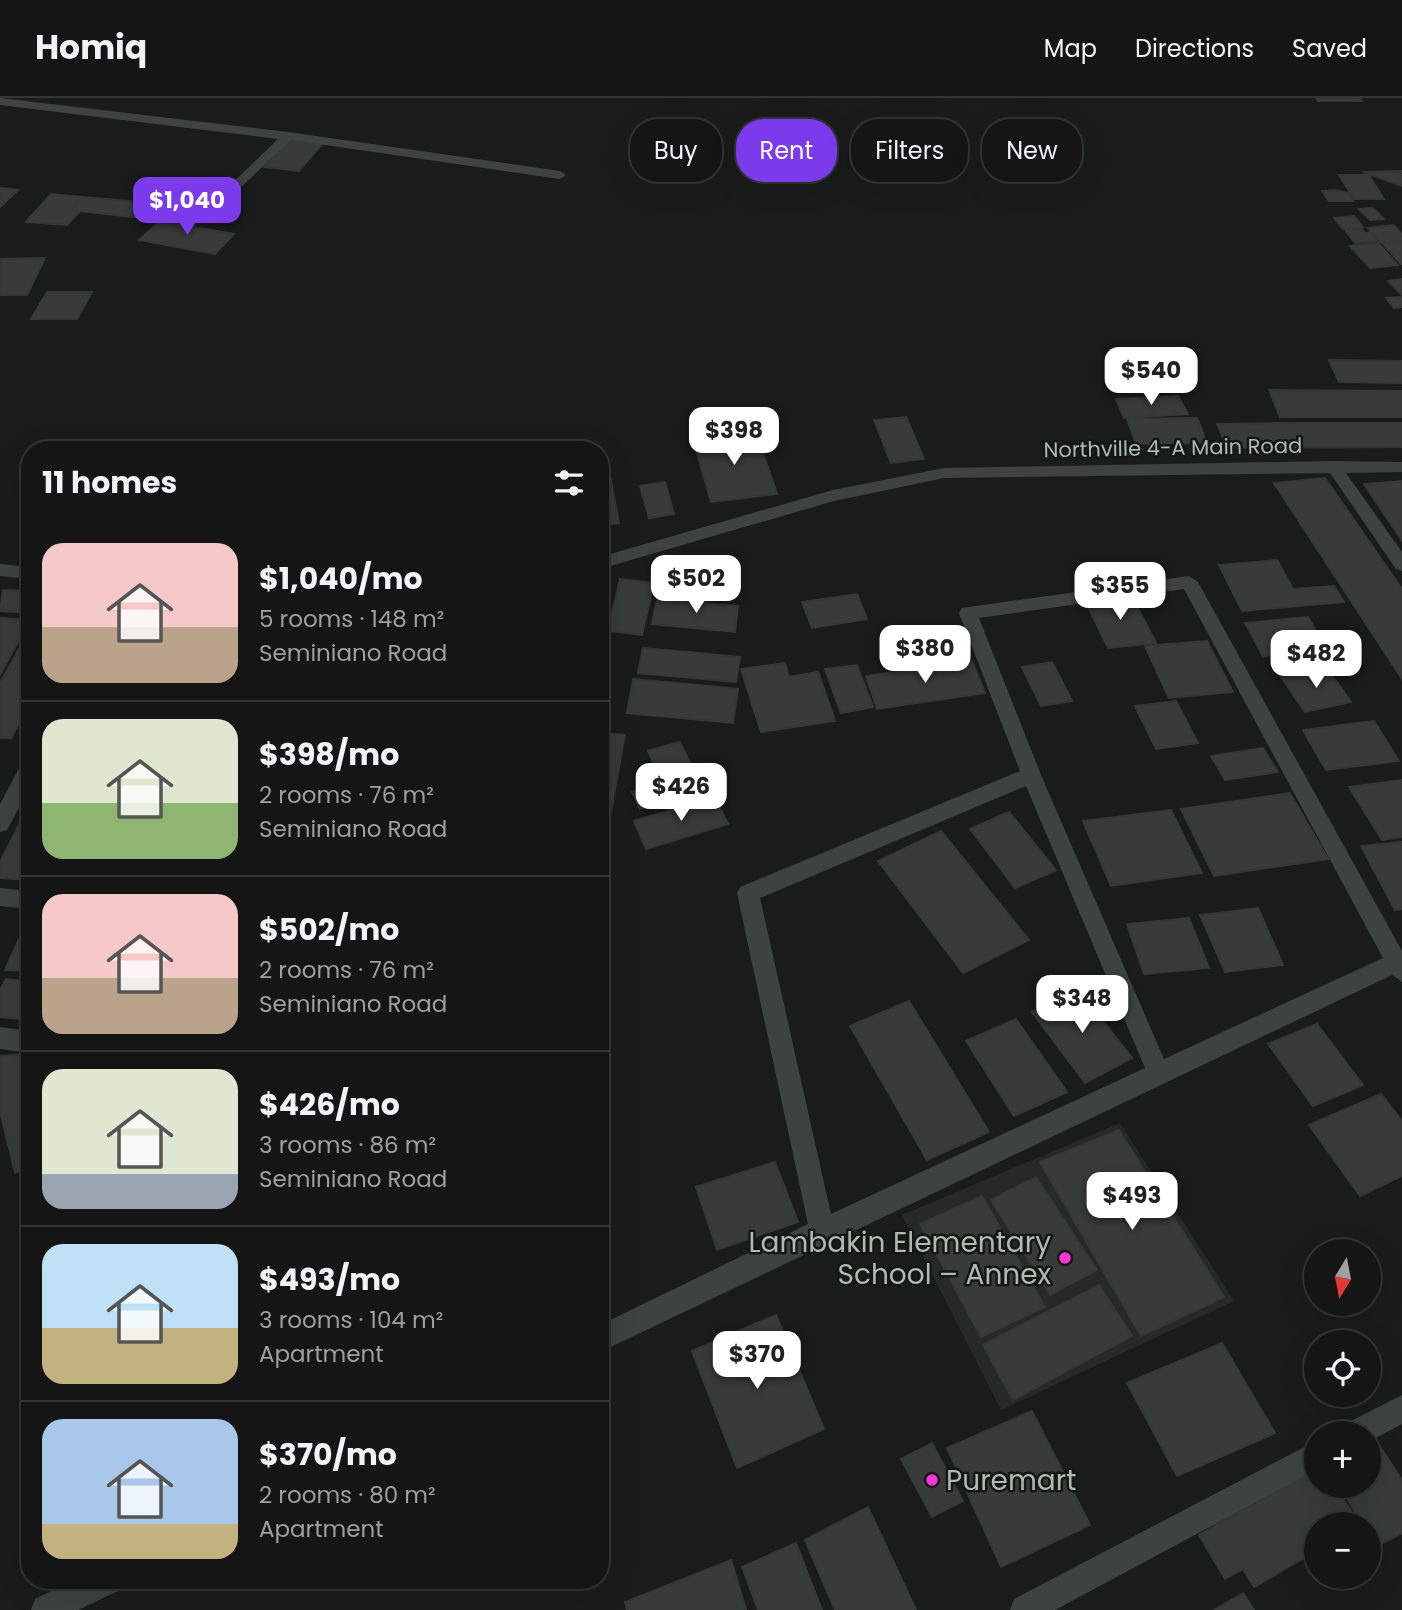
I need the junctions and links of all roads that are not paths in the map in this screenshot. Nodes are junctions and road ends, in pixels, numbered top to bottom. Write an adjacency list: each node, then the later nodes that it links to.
1 (0, 101): 2 (street)
2 (288, 136): 3 (street); 4 (street)
3 (560, 175)
4 (223, 200)
5 (1333, 466): 6 (street, Northville 4-A Main Road); 7 (street, Northville 4-A Main Road); 8 (street)
6 (1402, 467)
7 (609, 560)
8 (1402, 565)
9 (0, 570): 10 (street)
10 (21, 572)
11 (1031, 775): 16 (street); 19 (street); 20 (street)
12 (21, 784): 13 (street)
13 (0, 824)
14 (0, 897): 15 (street)
15 (21, 899)
16 (1399, 967): 19 (street)
17 (0, 1038): 18 (street)
18 (21, 1041)
19 (1158, 1072): 20 (street)
20 (822, 1231): 21 (street)
21 (609, 1335)
22 (1402, 1409): 23 (street)
23 (1380, 1421)
24 (1304, 1461): 27 (street)
25 (89, 1589): 26 (street)
26 (46, 1610)
27 (1025, 1610)

